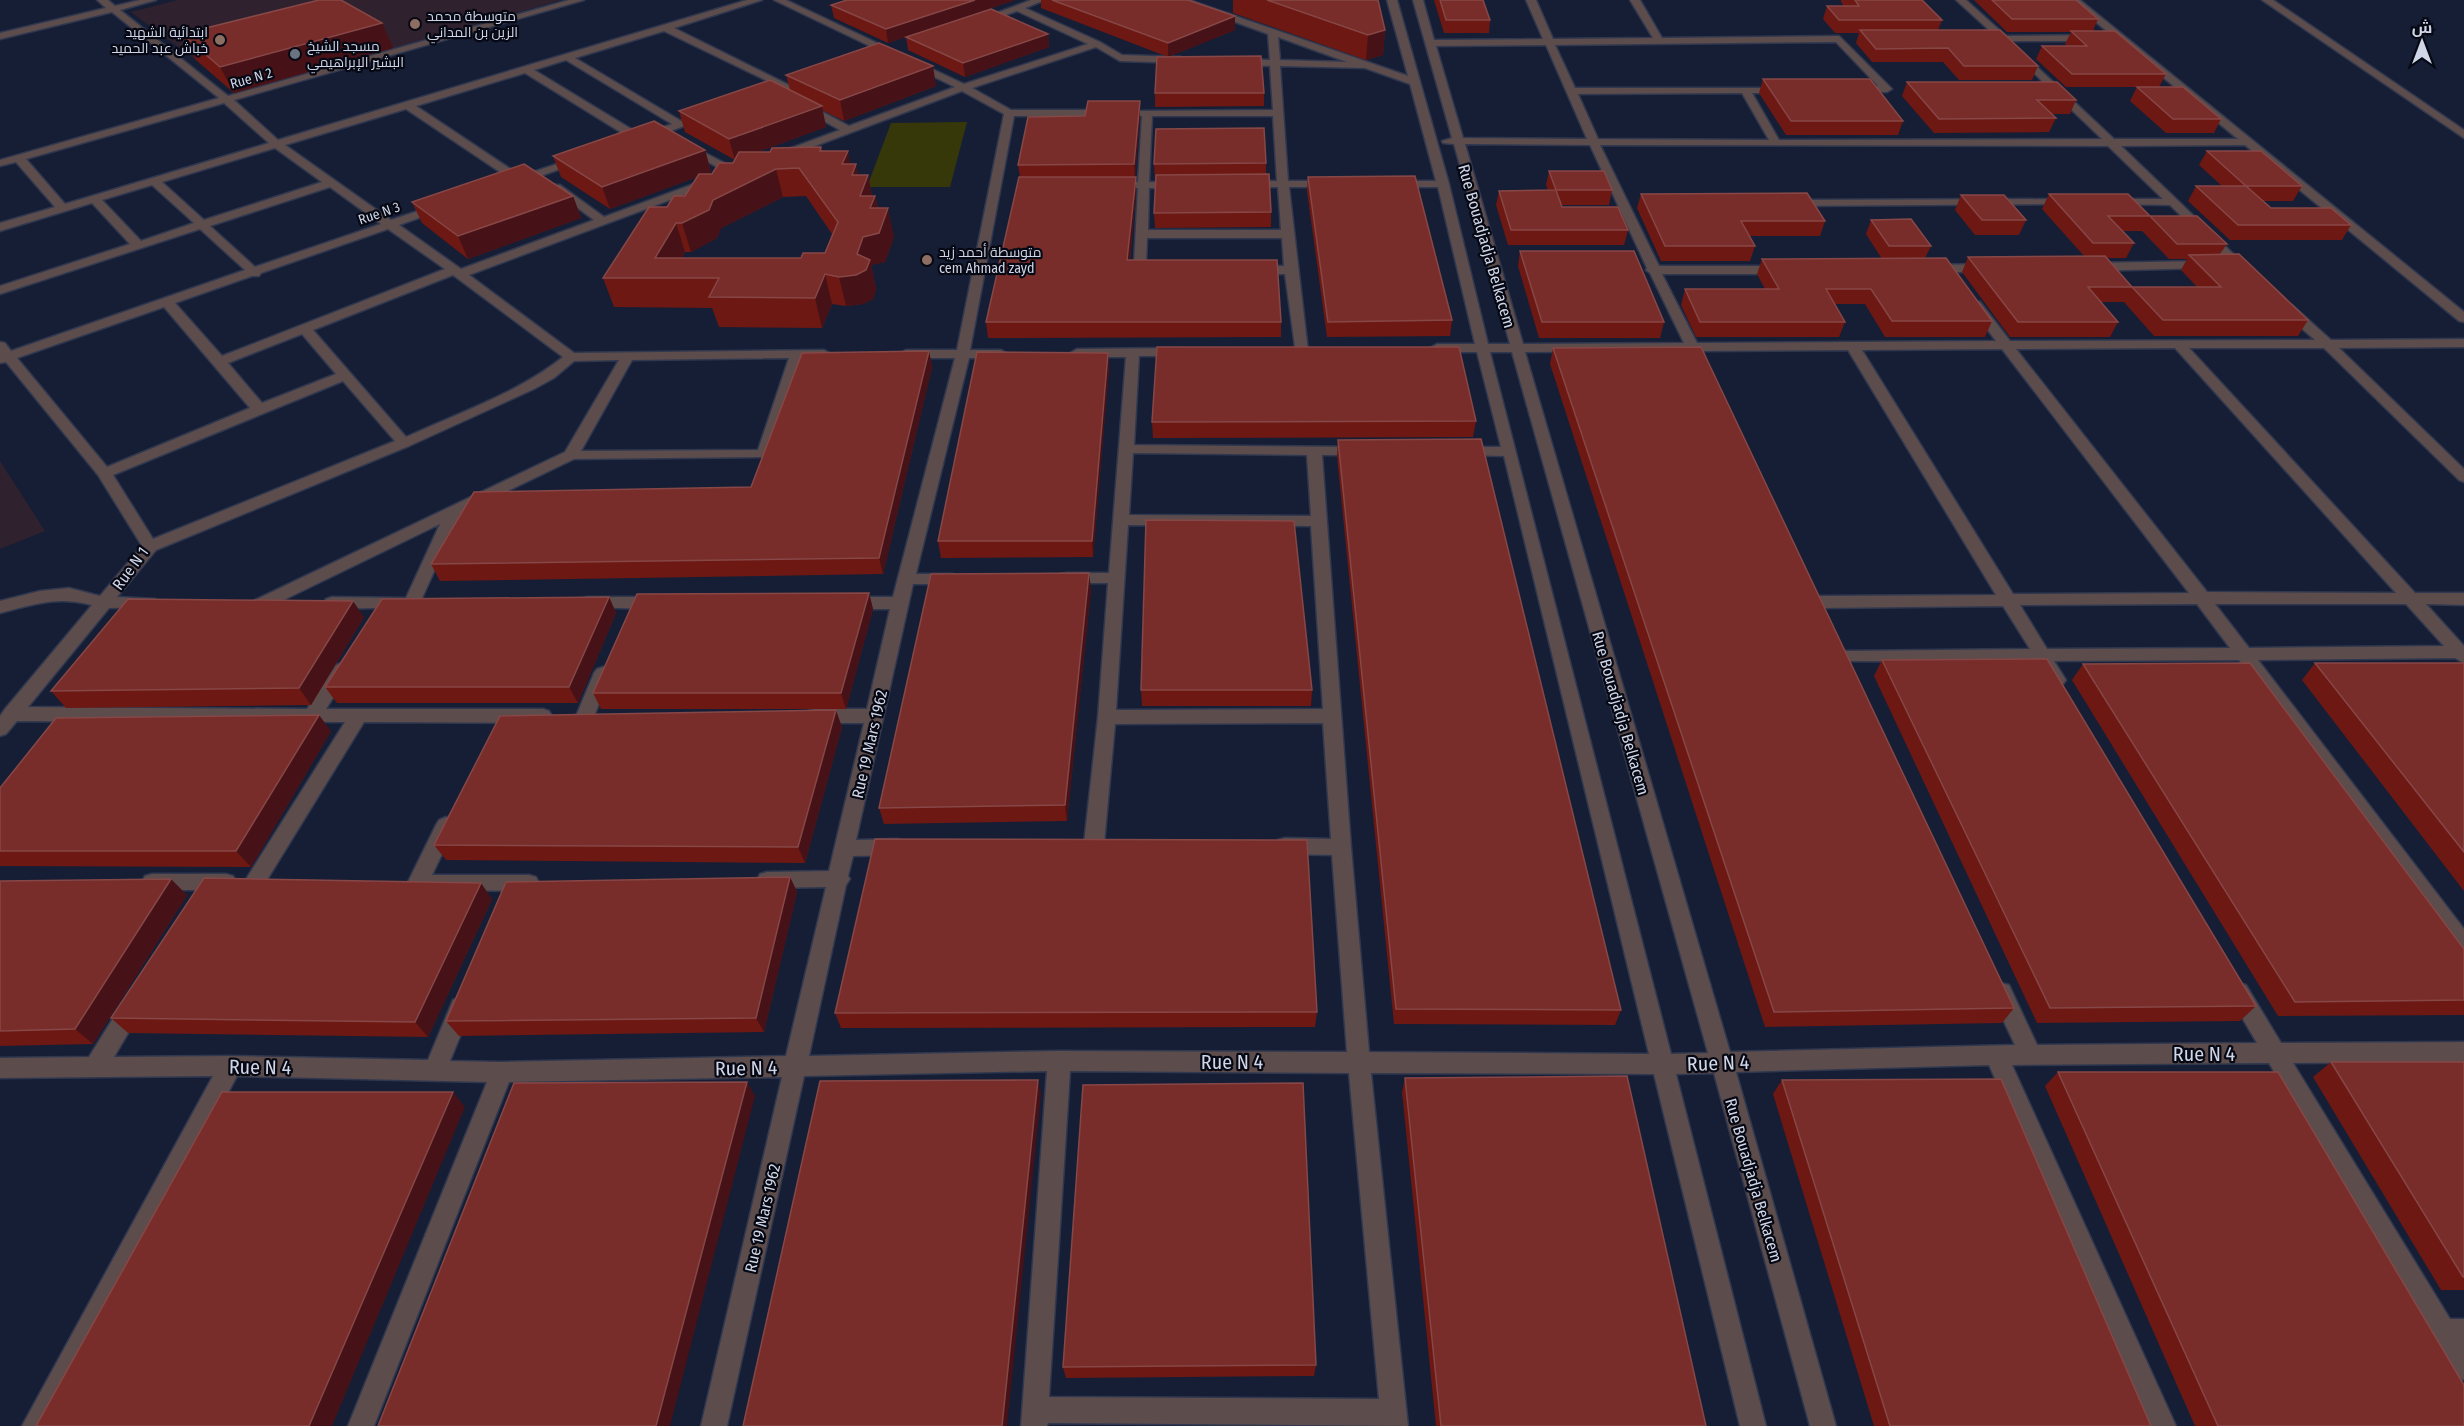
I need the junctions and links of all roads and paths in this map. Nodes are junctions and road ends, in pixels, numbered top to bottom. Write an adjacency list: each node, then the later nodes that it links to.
1 (102, 0): 16 (street)
2 (151, 0): 16 (street)
3 (579, 0): 52 (street, Rue N 2)
4 (757, 0): 20 (street)
5 (779, 0): 18 (street)
6 (1040, 0): 15 (street)
7 (1180, 0): 21 (street)
8 (1392, 0): 42 (street, Rue Bouadjadja Belkacem)
9 (1418, 0): 32 (street, Rue Bouadjadja Belkacem)
10 (1530, 0): 31 (street)
11 (1635, 0): 30 (street)
12 (1961, 0): 29 (street)
13 (2074, 0): 25 (street)
14 (2267, 0): 61 (street)
15 (1017, 8): 19 (street); 33 (street)
16 (115, 9): 22 (street); 52 (street)
17 (825, 14): 18 (street)
18 (815, 17): 34 (street)
19 (972, 24)
20 (664, 27): 35 (street); 59 (street)
21 (1273, 33): 39 (street); 40 (street)
22 (0, 36)
23 (2098, 38): 29 (street)
24 (2109, 38): 25 (street)
25 (2121, 38): 65 (street)
26 (1839, 39): 27 (street); 30 (street); 45 (street)
27 (1851, 39)
28 (1992, 39): 29 (street)
29 (2004, 39): 48 (street)
30 (1659, 40): 31 (street)
31 (1550, 42): 32 (street); 51 (street)
32 (1430, 43): 63 (street, Rue Bouadjadja Belkacem)
33 (1097, 44): 37 (street); 43 (street)
34 (898, 50): 36 (street); 43 (street)
35 (565, 56): 41 (street); 58 (street)
36 (872, 59)
37 (1193, 61)
38 (1227, 61): 39 (street)
39 (1274, 62): 40 (street); 56 (street)
40 (1365, 65): 42 (street)
41 (524, 68): 53 (street); 60 (street)
42 (1415, 82): 62 (street, Rue Bouadjadja Belkacem)
43 (964, 87): 54 (street); 59 (street)
44 (1839, 89): 45 (street)
45 (1887, 89): 46 (street)
46 (1898, 89)
47 (2034, 89): 48 (street)
48 (2056, 89): 64 (street)
49 (1745, 90): 50 (street); 51 (street); 67 (street)
50 (1792, 90)
51 (1573, 91): 66 (street)
52 (226, 99): 68 (street); 70 (street, Rue N 2)
53 (406, 104): 68 (street); 73 (street)
54 (1009, 113): 55 (street); 134 (street, Rue 19 Mars 1962)
55 (1147, 113): 56 (street); 83 (street)
56 (1277, 113): 78 (street)
57 (713, 114): 58 (street)
58 (680, 125): 60 (street)
59 (848, 130): 71 (street)
60 (660, 132): 91 (street)
61 (2464, 135)
62 (1431, 141): 63 (street); 81 (street, Rue Bouadjadja Belkacem)
63 (1458, 141): 66 (street); 123 (street, Rue Bouadjadja Belkacem)
64 (2110, 142): 65 (street); 67 (street); 88 (street)
65 (2249, 142): 114 (street)
66 (1592, 143): 67 (street); 107 (street)
67 (1776, 143)
68 (276, 144): 74 (street); 75 (street)
69 (594, 155): 73 (street)
70 (19, 158): 72 (street, Rue N 2); 90 (street)
71 (765, 160)
72 (0, 163)
73 (537, 174): 91 (street)
74 (154, 181): 84 (street); 92 (street)
75 (331, 183): 92 (street); 93 (street)
76 (1190, 184): 83 (street)
77 (1236, 184): 78 (street)
78 (1283, 184): 79 (street); 96 (street)
79 (1340, 184)
80 (1386, 184): 81 (street)
81 (1443, 184): 122 (street, Rue Bouadjadja Belkacem)
82 (1098, 185): 83 (street)
83 (1144, 185): 95 (street)
84 (96, 200): 90 (street); 97 (street)
85 (455, 202): 93 (street, Rue N 3)
86 (2076, 202): 89 (street)
87 (2100, 202): 88 (street)
88 (2172, 202): 98 (street)
89 (1777, 203)
90 (63, 209): 94 (street)
91 (603, 221): 108 (street)
92 (201, 224): 97 (street); 109 (street)
93 (390, 225): 108 (street); 109 (street, Rue N 3)
94 (0, 227)
95 (1141, 234): 96 (street); 104 (street)
96 (1287, 234): 106 (street)
97 (138, 245): 111 (street)
98 (2237, 264): 99 (street); 110 (street)
99 (2074, 267)
100 (2004, 268): 103 (street)
101 (1793, 269): 107 (street)
102 (1911, 269): 103 (street)
103 (1946, 269): 120 (street)
104 (1168, 270)
105 (1246, 270): 106 (street)
106 (1291, 270): 125 (street)
107 (1652, 270): 121 (street)
108 (457, 272): 115 (street); 136 (street)
109 (255, 273): 113 (street, Rue N 3)
110 (2254, 279)
111 (0, 290)
112 (2279, 301): 118 (street)
113 (168, 303): 130 (street, Rue N 3); 137 (street)
114 (2464, 318)
115 (305, 329): 137 (street); 139 (street)
116 (2464, 343): 118 (street)
117 (2178, 344): 118 (street); 120 (street); 163 (street)
118 (2328, 344): 151 (street)
119 (1853, 346): 120 (street); 121 (street); 165 (street)
120 (2008, 346): 162 (street)
121 (1693, 347): 123 (street); 138 (street)
122 (1482, 348): 123 (street); 124 (street); 146 (street, Rue Bouadjadja Belkacem)
123 (1516, 348): 231 (street, Rue Bouadjadja Belkacem)
124 (1426, 349)
125 (1301, 351)
126 (1133, 352): 127 (street); 129 (street); 142 (street)
127 (1193, 352)
128 (1020, 353): 134 (street)
129 (1065, 353)
130 (2, 354): 149 (street, Rue N 1)
131 (797, 354): 132 (street); 135 (street); 147 (street)
132 (833, 354)
133 (892, 354): 134 (street)
134 (963, 354): 160 (street, Rue 19 Mars 1962)
135 (628, 356): 136 (street); 148 (street)
136 (571, 357): 141 (street)
137 (220, 362): 140 (street)
138 (1704, 368)
139 (345, 375): 140 (street); 141 (street)
140 (259, 409): 149 (street)
141 (405, 443): 157 (street)
142 (1127, 449): 143 (street); 155 (street)
143 (1314, 451): 144 (street); 156 (street)
144 (1383, 451)
145 (1441, 451): 146 (street)
146 (1510, 452): 232 (street, Rue Bouadjadja Belkacem)
147 (765, 454): 148 (street); 150 (street)
148 (571, 455): 152 (street)
149 (104, 473): 157 (street, Rue N 1)
150 (758, 474)
151 (2464, 477)
152 (485, 497): 153 (street); 154 (street)
153 (520, 498)
154 (453, 513): 167 (street); 169 (street)
155 (1120, 520): 156 (street); 159 (street)
156 (1320, 521): 196 (street)
157 (150, 546): 166 (street, Rue N 1)
158 (1046, 578): 159 (street)
159 (1117, 578): 197 (street)
160 (906, 579): 161 (street); 175 (street, Rue 19 Mars 1962)
161 (964, 579)
162 (2202, 598): 163 (street); 165 (street); 182 (street)
163 (2412, 599): 164 (street); 183 (street)
164 (2464, 599)
165 (2010, 601): 177 (street); 184 (street)
166 (104, 602): 168 (street); 176 (street); 198 (street, Rue N 1)
167 (385, 602): 169 (street); 178 (street)
168 (164, 603)
169 (412, 603): 170 (street)
170 (436, 603)
171 (575, 603): 172 (street)
172 (633, 603): 173 (street); 179 (street)
173 (668, 603)
174 (831, 603): 175 (street)
175 (900, 603): 195 (street, Rue 19 Mars 1962)
176 (0, 607)
177 (1828, 620)
178 (373, 621)
179 (625, 623)
180 (1837, 638): 185 (street)
181 (611, 654): 192 (street)
182 (2244, 654): 183 (street); 184 (street); 220 (street)
183 (2462, 654)
184 (2042, 656): 185 (street); 188 (street)
185 (1845, 657): 187 (street)
186 (349, 659): 189 (street)
187 (1855, 678)
188 (2066, 697)
189 (312, 715): 190 (street); 198 (street)
190 (359, 715): 191 (street); 211 (street)
191 (500, 716): 192 (street); 199 (street)
192 (585, 716): 193 (street)
193 (609, 716)
194 (794, 716): 195 (street)
195 (875, 716): 207 (street, Rue 19 Mars 1962)
196 (1332, 716): 197 (street); 206 (street)
197 (1107, 717): 202 (street)
198 (6, 722)
199 (489, 736)
200 (453, 809): 214 (street)
201 (1070, 844): 202 (street)
202 (1094, 844): 203 (street)
203 (1117, 844)
204 (1270, 846): 206 (street)
205 (916, 847): 207 (street)
206 (1341, 847): 230 (street)
207 (845, 848): 208 (street, Rue 19 Mars 1962)
208 (840, 879): 209 (street); 236 (street, Rue 19 Mars 1962)
209 (746, 880)
210 (209, 882): 211 (street); 215 (street); 218 (street)
211 (255, 882): 212 (street)
212 (278, 882)
213 (394, 882): 214 (street)
214 (418, 882): 217 (street)
215 (128, 883)
216 (548, 883): 217 (street)
217 (513, 884): 219 (street)
218 (197, 901)
219 (503, 906)
220 (2464, 945)
221 (2226, 972): 226 (street)
222 (1996, 980): 228 (street)
223 (471, 983): 237 (street)
224 (144, 989): 233 (street)
225 (2464, 1052): 226 (street, Rue N 4)
226 (2273, 1053): 228 (street, Rue N 4); 239 (street)
227 (1996, 1055): 228 (street, Rue N 4); 231 (street, Rue N 4); 248 (street)
228 (2031, 1055)
229 (1059, 1061): 230 (street, Rue N 4); 236 (street, Rue N 4); 241 (street)
230 (1359, 1062): 232 (street, Rue N 4); 242 (street)
231 (1722, 1062): 232 (street, Rue N 4); 247 (street, Rue Bouadjadja Belkacem)
232 (1661, 1064): 246 (street, Rue Bouadjadja Belkacem)
233 (96, 1066): 234 (street, Rue N 4); 235 (street, Rue N 4)
234 (231, 1066): 237 (street, Rue N 4); 243 (street)
235 (0, 1068)
236 (796, 1068): 238 (street, Rue N 4); 245 (street, Rue 19 Mars 1962)
237 (434, 1072): 238 (street, Rue N 4)
238 (502, 1072): 244 (street)
239 (2454, 1332): 240 (street)
240 (2464, 1367)
241 (1035, 1418): 242 (street)
242 (1394, 1419)
243 (35, 1426)
244 (361, 1426)
245 (714, 1426)
246 (1753, 1426)
247 (1823, 1426)
248 (2163, 1426)

